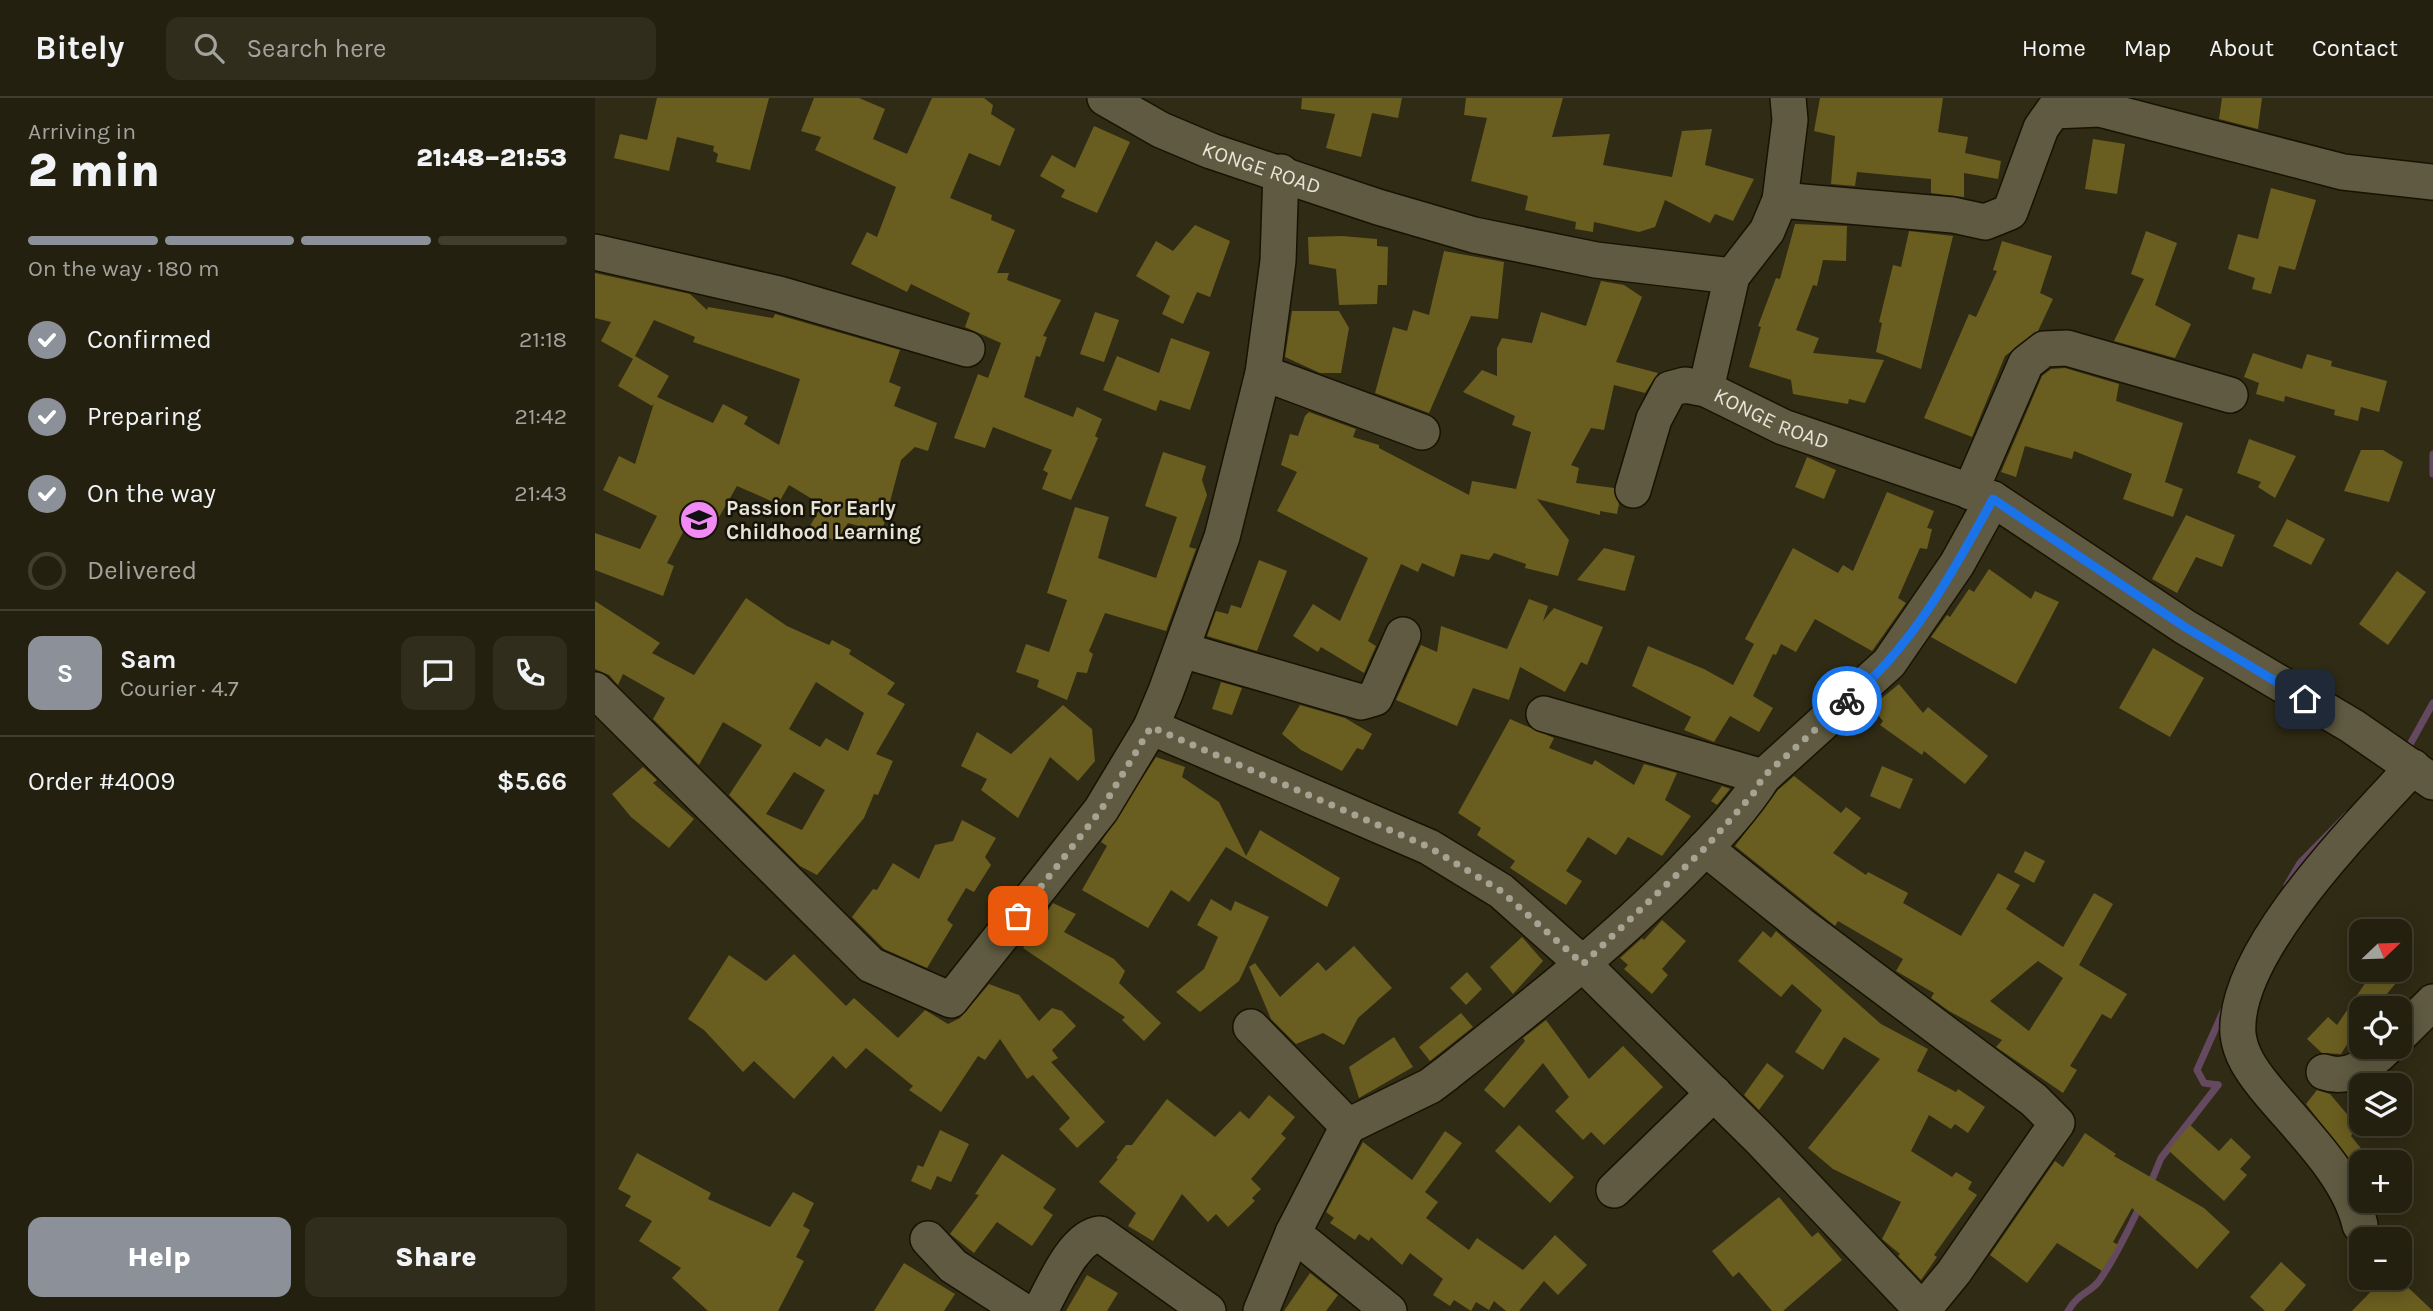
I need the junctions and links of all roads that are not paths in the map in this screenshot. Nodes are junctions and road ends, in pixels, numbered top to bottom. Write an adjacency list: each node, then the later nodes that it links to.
1 (1105, 98): 3 (street, KONGE ROAD)
2 (1788, 98): 5 (street)
3 (1282, 173): 7 (street, KONGE ROAD); 9 (street)
4 (2433, 182): 5 (street)
5 (1780, 200): 7 (street)
6 (595, 252): 8 (street)
7 (1733, 276): 10 (street, KONGE ROAD)
8 (967, 349)
9 (1263, 373): 12 (street); 16 (street)
10 (1706, 389): 13 (street); 14 (street, KONGE ROAD)
11 (2230, 395): 14 (street)
12 (1422, 432)
13 (1633, 490)
14 (1981, 496): 20 (street, KONGE ROAD); 21 (street)
15 (1403, 635): 16 (street)
16 (1182, 650): 19 (street)
17 (595, 690): 19 (street)
18 (1544, 714): 21 (street)
19 (1151, 727): 23 (street)
20 (2423, 775): 32 (street)
21 (1763, 777): 22 (street)
22 (1705, 848): 23 (street); 40 (street)
23 (1583, 964): 29 (street); 30 (street)
24 (2433, 1002): 25 (street)
25 (2412, 1023)
26 (1251, 1027): 30 (street)
27 (2374, 1059): 28 (street)
28 (2324, 1072)
29 (1714, 1093): 31 (street); 40 (street)
30 (1348, 1126): 33 (street)
31 (1614, 1190)
32 (2360, 1225)
33 (1293, 1233): 38 (street); 39 (street)
34 (927, 1239): 35 (street)
35 (1023, 1311)
36 (1040, 1311): 37 (street)
37 (1208, 1311)
38 (1261, 1311)
39 (1389, 1311)
40 (1922, 1311)

